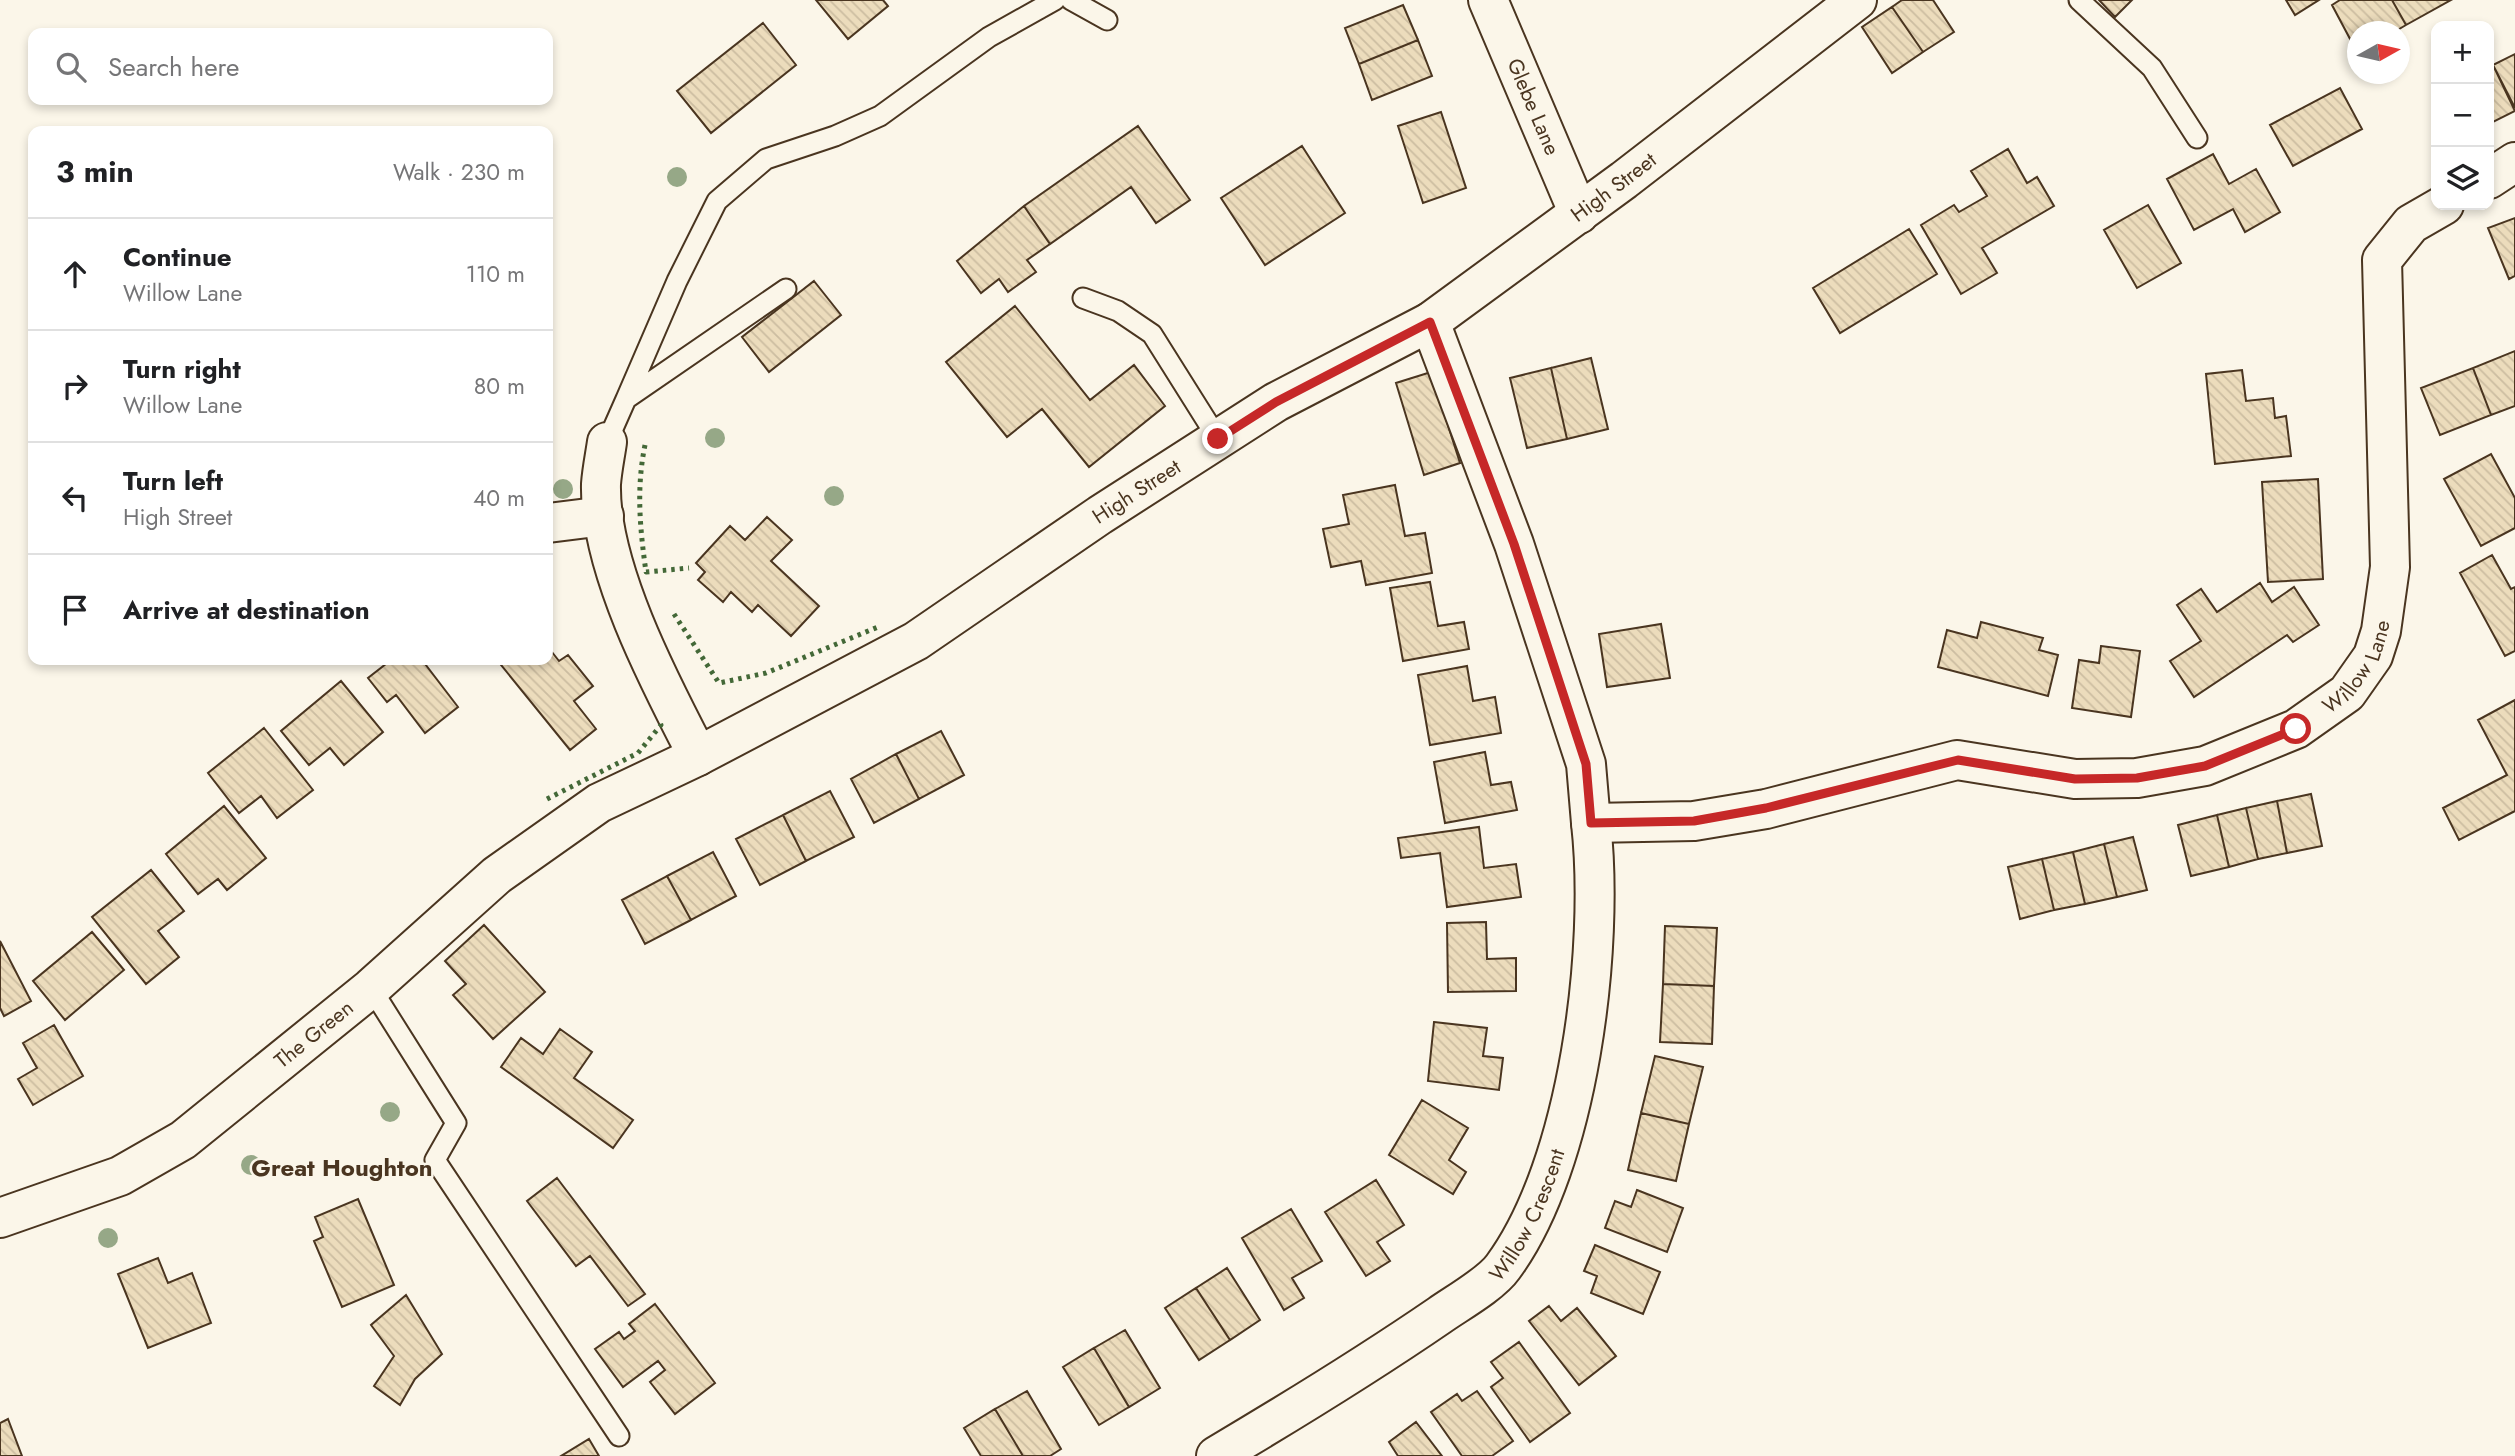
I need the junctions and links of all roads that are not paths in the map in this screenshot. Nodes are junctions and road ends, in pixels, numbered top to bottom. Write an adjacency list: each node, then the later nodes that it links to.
1 (1055, 0): 15 (lane)
2 (1071, 0): 6 (lane)
3 (1488, 0): 11 (street, Glebe Lane)
4 (1857, 0): 11 (street, High Street)
5 (2079, 0): 7 (lane)
6 (1107, 20)
7 (2197, 138)
8 (2515, 163): 9 (street)
9 (2494, 176)
10 (2436, 210): 22 (street, Willow Lane)
11 (1579, 214): 14 (street, High Street)
12 (786, 289): 15 (lane)
13 (1083, 298): 16 (lane)
14 (1430, 322): 16 (street, High Street); 22 (street)
15 (626, 399): 17 (lane)
16 (1218, 439): 20 (street, High Street)
17 (607, 442): 18 (street)
18 (604, 516): 19 (street); 20 (street)
19 (553, 522)
20 (698, 756): 21 (street, High Street)
21 (599, 803): 23 (street, The Green)
22 (1591, 823): 26 (street, Willow Crescent)
23 (371, 988): 24 (street, The Green); 25 (lane)
24 (0, 1218)
25 (620, 1436)
26 (1216, 1456)

